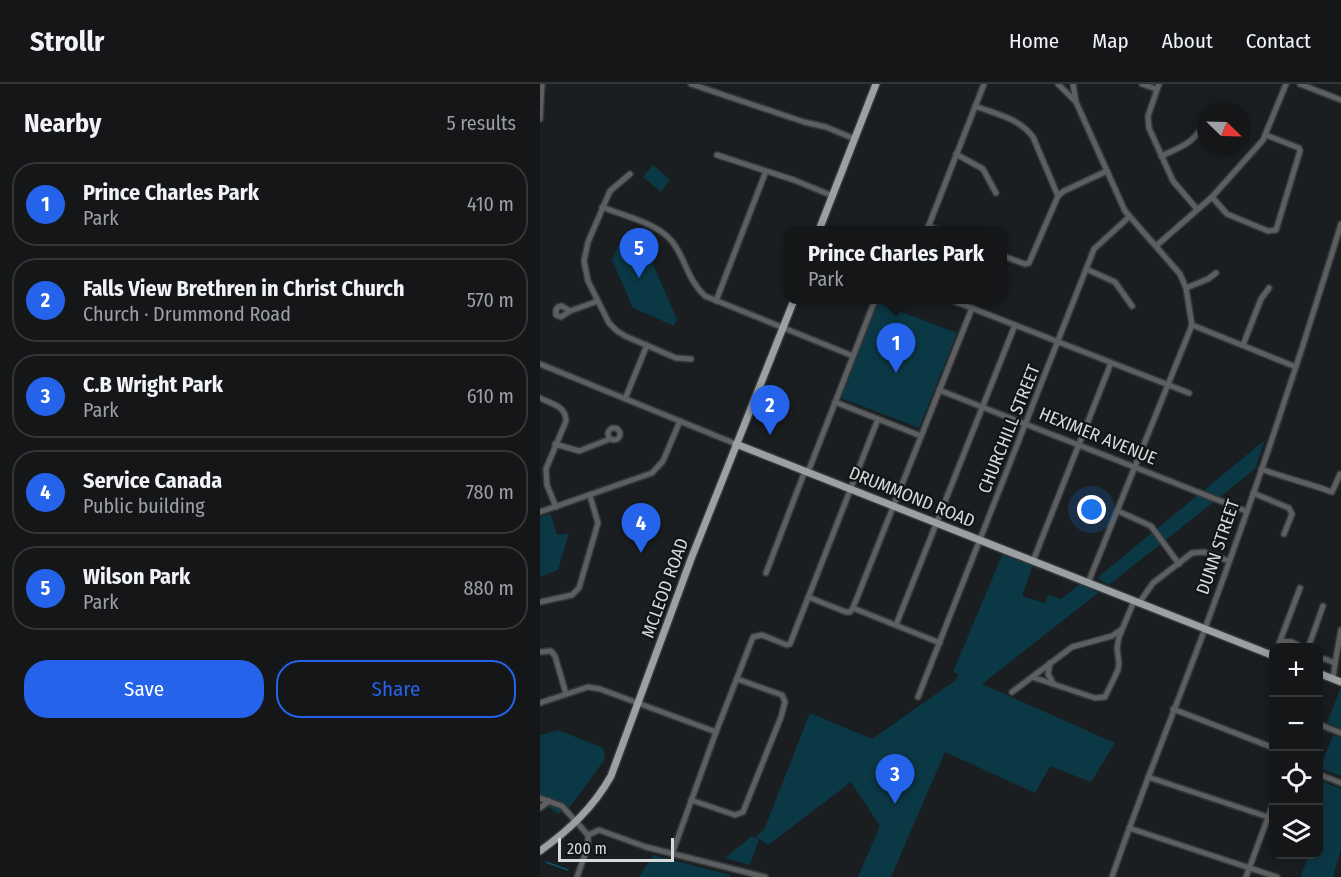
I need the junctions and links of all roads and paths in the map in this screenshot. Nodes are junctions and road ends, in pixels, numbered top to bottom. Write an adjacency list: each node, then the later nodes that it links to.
1 (542, 84): 14 (street)
2 (691, 84): 17 (street)
3 (876, 84): 17 (main road)
4 (984, 84): 13 (street)
5 (1058, 84): 12 (street)
6 (1073, 84): 12 (street)
7 (1142, 84): 10 (street)
8 (1286, 84): 16 (street)
9 (1300, 84): 11 (street)
10 (1158, 87): 20 (street)
11 (1341, 100)
12 (1076, 102): 22 (street)
13 (975, 106): 18 (street); 25 (street)
14 (540, 119)
15 (1197, 133): 20 (street)
16 (1266, 135): 27 (street); 27 (street)
17 (855, 139): 26 (main road)
18 (956, 154): 24 (street); 33 (street)
19 (717, 155): 21 (street)
20 (1161, 156): 29 (street)
21 (766, 171): 26 (street); 43 (street)
22 (1107, 171): 25 (street); 30 (street)
23 (630, 174): 28 (street)
24 (996, 192)
25 (1058, 195): 37 (street)
26 (832, 196): 32 (main road)
27 (1212, 197): 29 (street)
28 (602, 207): 35 (street); 42 (street)
29 (1197, 209): 36 (street)
30 (1129, 217): 36 (street); 38 (street, CHURCHILL STREET)
31 (1341, 224): 60 (street, DUNN STREET)
32 (821, 226)
33 (928, 226)
34 (676, 232): 35 (street)
35 (669, 238): 43 (street)
36 (1156, 246): 40 (street)
37 (1007, 258)
38 (1086, 269): 47 (street); 53 (street, CHURCHILL STREET)
39 (1216, 273): 40 (street)
40 (1186, 288): 51 (street)
41 (1269, 288): 55 (street)
42 (598, 301): 49 (street); 54 (street)
43 (716, 301): 52 (street)
44 (792, 304): 52 (main road, MCLEOD ROAD)
45 (873, 304): 56 (street)
46 (962, 304): 48 (street)
47 (1132, 306)
48 (972, 308): 50 (street); 62 (street)
49 (570, 311)
50 (1015, 325): 53 (street); 67 (street)
51 (1192, 325): 55 (street); 61 (street)
52 (783, 329): 56 (street); 74 (main road, MCLEOD ROAD)
53 (1059, 342): 58 (street); 70 (street, CHURCHILL STREET)
54 (646, 345): 57 (street); 65 (street)
55 (1243, 345): 60 (street)
56 (853, 356): 66 (street)
57 (691, 358)
58 (1111, 363): 61 (street); 75 (street)
59 (540, 364): 65 (street, DRUMMOND ROAD)
60 (1296, 367): 77 (street, DUNN STREET)
61 (1167, 385): 63 (street); 76 (street)
62 (939, 390): 67 (street, HEXIMER AVENUE); 71 (street)
63 (1189, 393)
64 (540, 398): 73 (street)
65 (625, 399): 69 (street, DRUMMOND ROAD)
66 (835, 402): 68 (street); 78 (street)
67 (983, 406): 70 (street, HEXIMER AVENUE); 88 (street)
68 (878, 419): 71 (street); 80 (street)
69 (680, 421): 74 (street, DRUMMOND ROAD); 82 (street)
70 (1027, 424): 75 (street, HEXIMER AVENUE); 90 (street, CHURCHILL STREET)
71 (921, 436): 83 (street)
72 (610, 438): 73 (street)
73 (555, 444): 84 (street)
74 (736, 444): 78 (main road, DRUMMOND ROAD); 126 (main road, MCLEOD ROAD)
75 (1079, 445): 76 (street, HEXIMER AVENUE); 91 (street)
76 (1135, 467): 85 (street); 86 (street, HEXIMER AVENUE)
77 (1261, 469): 79 (street); 81 (street, DUNN STREET)
78 (807, 471): 80 (main road, DRUMMOND ROAD); 94 (street)
79 (1340, 474)
80 (850, 488): 83 (main road, DRUMMOND ROAD); 97 (street)
81 (1253, 493): 86 (street, DUNN STREET); 89 (street)
82 (590, 496): 84 (street); 98 (street)
83 (894, 505): 88 (main road, DRUMMOND ROAD); 101 (street)
84 (556, 507): 87 (street)
85 (1118, 511): 93 (street); 95 (street)
86 (1246, 511): 92 (street, DUNN STREET)
87 (540, 512)
88 (937, 523): 90 (main road, DRUMMOND ROAD); 102 (street)
89 (1284, 534)
90 (981, 540): 91 (main road, DRUMMOND ROAD); 107 (street, CHURCHILL STREET)
91 (1033, 561): 95 (main road, DRUMMOND ROAD)
92 (1229, 561): 93 (street); 104 (street, DUNN STREET)
93 (1179, 564): 99 (street)
94 (766, 573)
95 (1088, 583): 99 (main road, DRUMMOND ROAD)
96 (1300, 588): 108 (street)
97 (808, 597): 101 (street); 118 (street)
98 (540, 602)
99 (1136, 602): 103 (street); 104 (main road, DRUMMOND ROAD)
100 (1323, 606): 109 (street)
101 (853, 608): 102 (street)
102 (896, 625): 107 (street)
103 (1122, 629): 106 (street); 110 (street)
104 (1205, 629): 112 (main road, DRUMMOND ROAD); 127 (street, DUNN STREET)
105 (1341, 630): 115 (street)
106 (1103, 638): 110 (street); 114 (street)
107 (940, 643): 124 (street, CHURCHILL STREET)
108 (1280, 643)
109 (1308, 643)
110 (1117, 648): 121 (street)
111 (540, 652): 123 (street)
112 (1269, 654)
113 (1323, 659): 115 (street)
114 (1050, 662): 117 (street); 121 (street)
115 (1335, 663): 119 (street)
116 (1323, 675): 119 (main road)
117 (1032, 676): 121 (street); 122 (street)
118 (737, 679): 129 (street); 136 (street)
119 (1333, 679): 120 (main road)
120 (1341, 682)
121 (1054, 684)
122 (1012, 692)
123 (566, 694): 125 (street); 126 (street)
124 (918, 697)
125 (540, 703)
126 (639, 704): 129 (street); 141 (main road, MCLEOD ROAD)
127 (1173, 709): 131 (street); 133 (street, DUNN STREET)
128 (1323, 726): 130 (street)
129 (716, 732): 136 (street)
130 (1341, 733)
131 (1269, 746)
132 (1323, 776): 134 (street)
133 (1148, 777): 140 (street); 142 (street, DUNN STREET)
134 (1341, 783)
135 (540, 798): 137 (street)
136 (692, 800): 145 (street)
137 (549, 801): 139 (street); 141 (street)
138 (1272, 805): 140 (street)
139 (540, 808)
140 (1268, 817): 146 (street)
141 (576, 823): 143 (street); 144 (main road, MCLEOD ROAD)
142 (1130, 828): 146 (street); 149 (street, DUNN STREET)
143 (588, 835): 145 (street); 147 (street)
144 (540, 851)
145 (672, 854): 148 (street)
146 (1249, 868): 150 (street); 151 (street)
147 (577, 877)
148 (765, 877)
149 (1112, 877)
150 (1246, 877)
151 (1277, 877)

